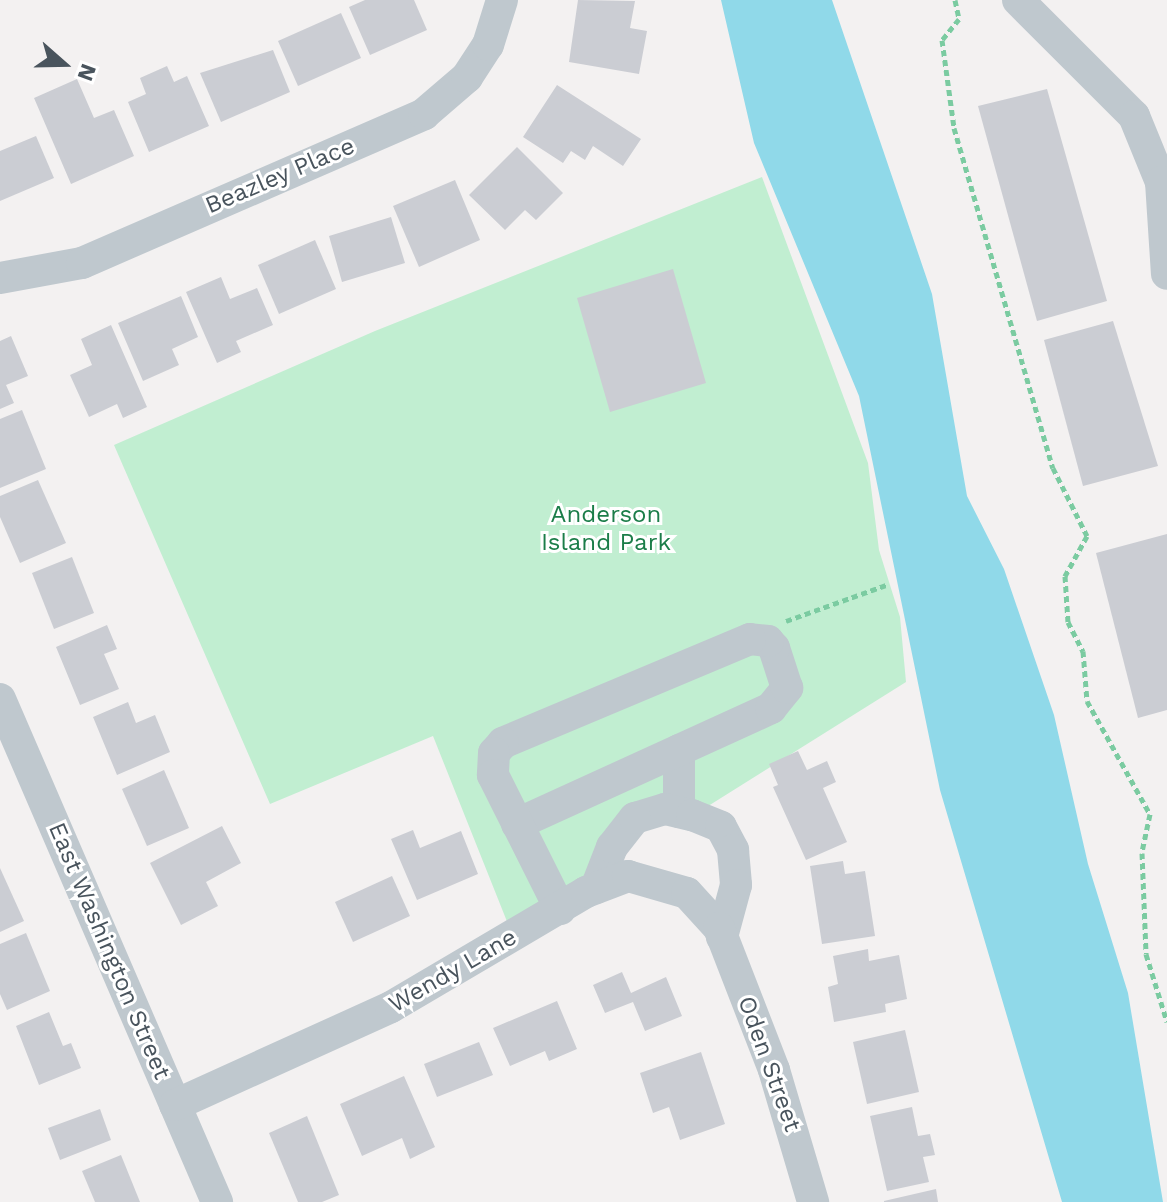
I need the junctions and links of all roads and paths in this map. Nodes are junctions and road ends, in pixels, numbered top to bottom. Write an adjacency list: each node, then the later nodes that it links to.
1 (502, 0): 6 (street, Beazley Place)
2 (955, 0): 17 (path)
3 (1018, 0): 4 (street)
4 (1164, 208): 5 (street)
5 (1167, 274)
6 (0, 278)
7 (889, 584): 8 (path)
8 (781, 623)
9 (0, 699): 10 (street, East Washington Street)
10 (8, 738): 18 (street, East Washington Street)
11 (679, 750): 12 (street); 13 (street); 13 (street)
12 (679, 812): 14 (street); 16 (street)
13 (517, 824): 15 (street)
14 (596, 888): 15 (street, Wendy Lane); 16 (street, Wendy Lane)
15 (560, 909): 18 (street, Wendy Lane)
16 (721, 933): 20 (street, Oden Street)
17 (1167, 1022)
18 (175, 1105): 19 (street, East Washington Street)
19 (217, 1202)
20 (813, 1202)

